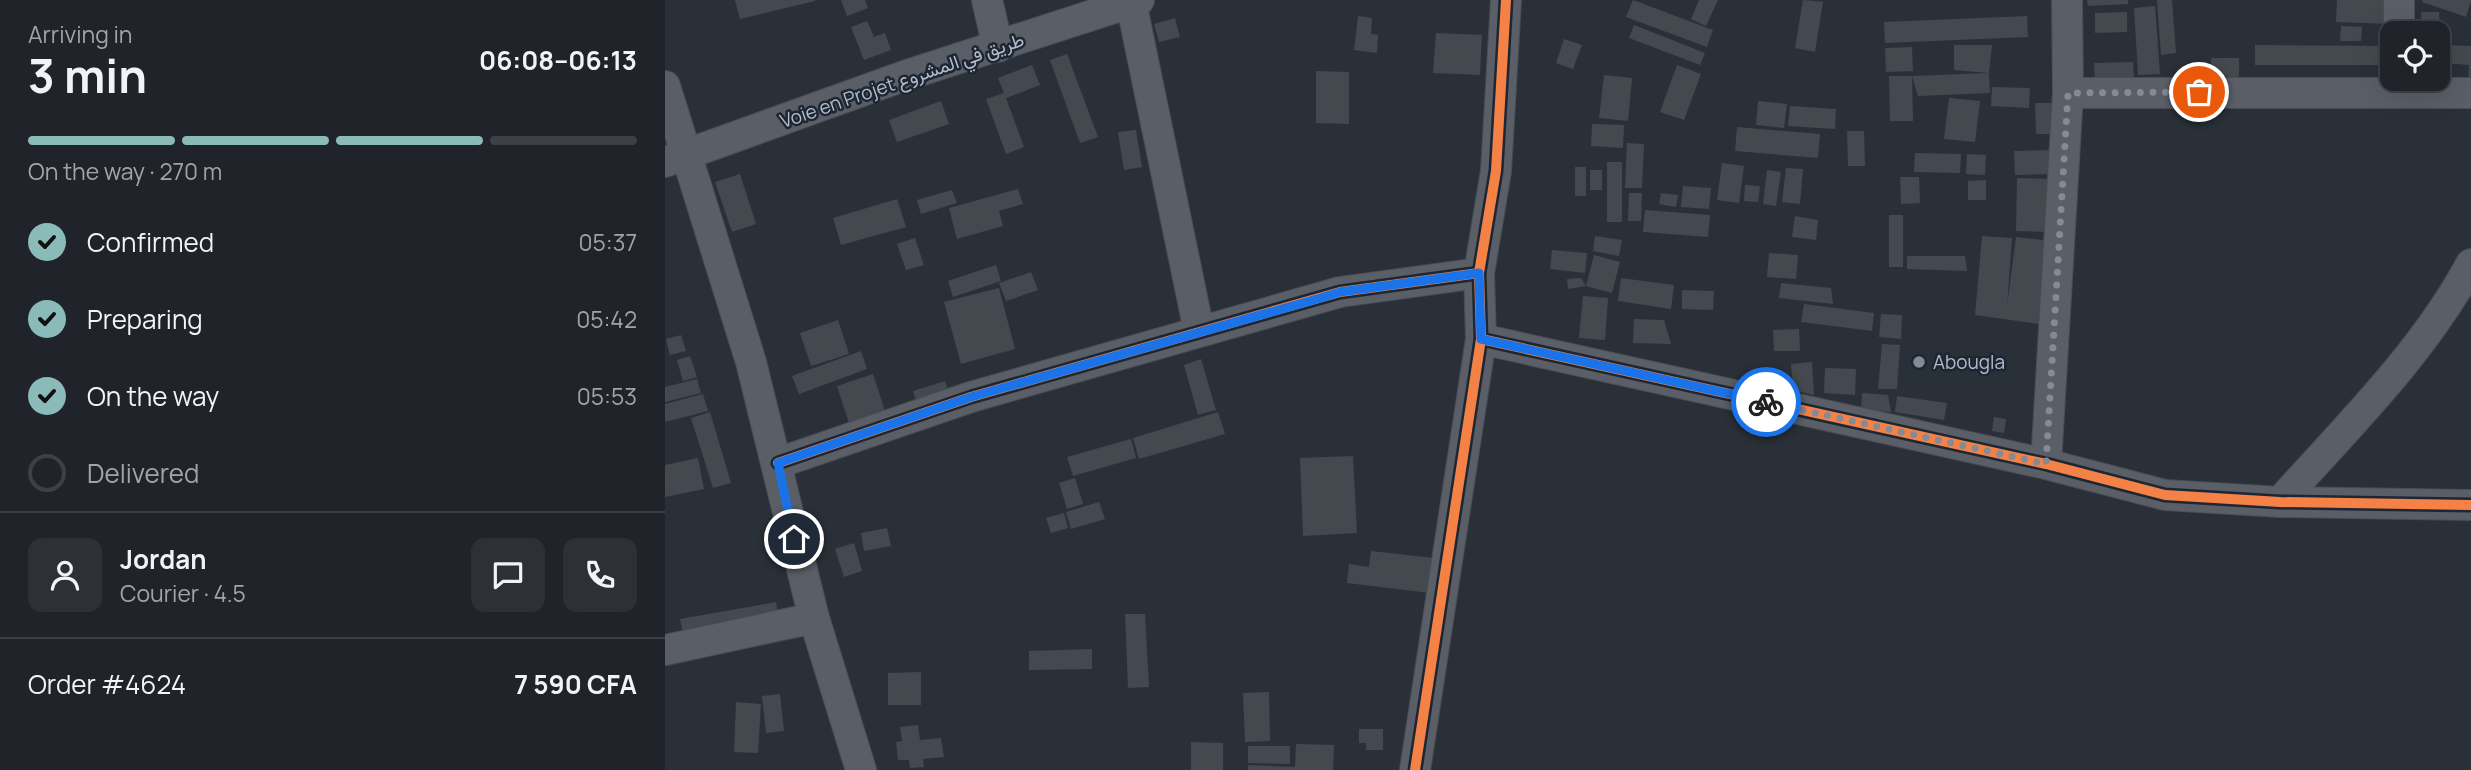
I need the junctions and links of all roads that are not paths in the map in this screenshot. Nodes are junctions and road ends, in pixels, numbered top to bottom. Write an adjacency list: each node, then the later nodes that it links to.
1 (987, 0): 7 (street)
2 (1506, 0): 15 (street)
3 (2067, 0): 11 (street)
4 (2399, 0): 6 (street)
5 (1135, 1): 7 (street, Voie en Projet طريق في المشروع); 16 (street)
6 (2399, 21)
7 (998, 47): 13 (street, Voie en Projet طريق في المشروع)
8 (2380, 85): 11 (street)
9 (665, 86): 13 (street)
10 (2450, 91): 12 (street)
11 (2068, 93): 19 (street)
12 (2471, 93)
13 (675, 159): 18 (street)
14 (2471, 264): 20 (street)
15 (1479, 273): 16 (street); 17 (street)
16 (1199, 331): 18 (street)
17 (1481, 339): 19 (street); 25 (street)
18 (778, 463): 22 (street)
19 (2046, 464): 20 (street)
20 (2280, 502): 21 (street)
21 (2471, 505)
22 (814, 618): 23 (street); 24 (street)
23 (665, 650)
24 (861, 770)
25 (1415, 770)

